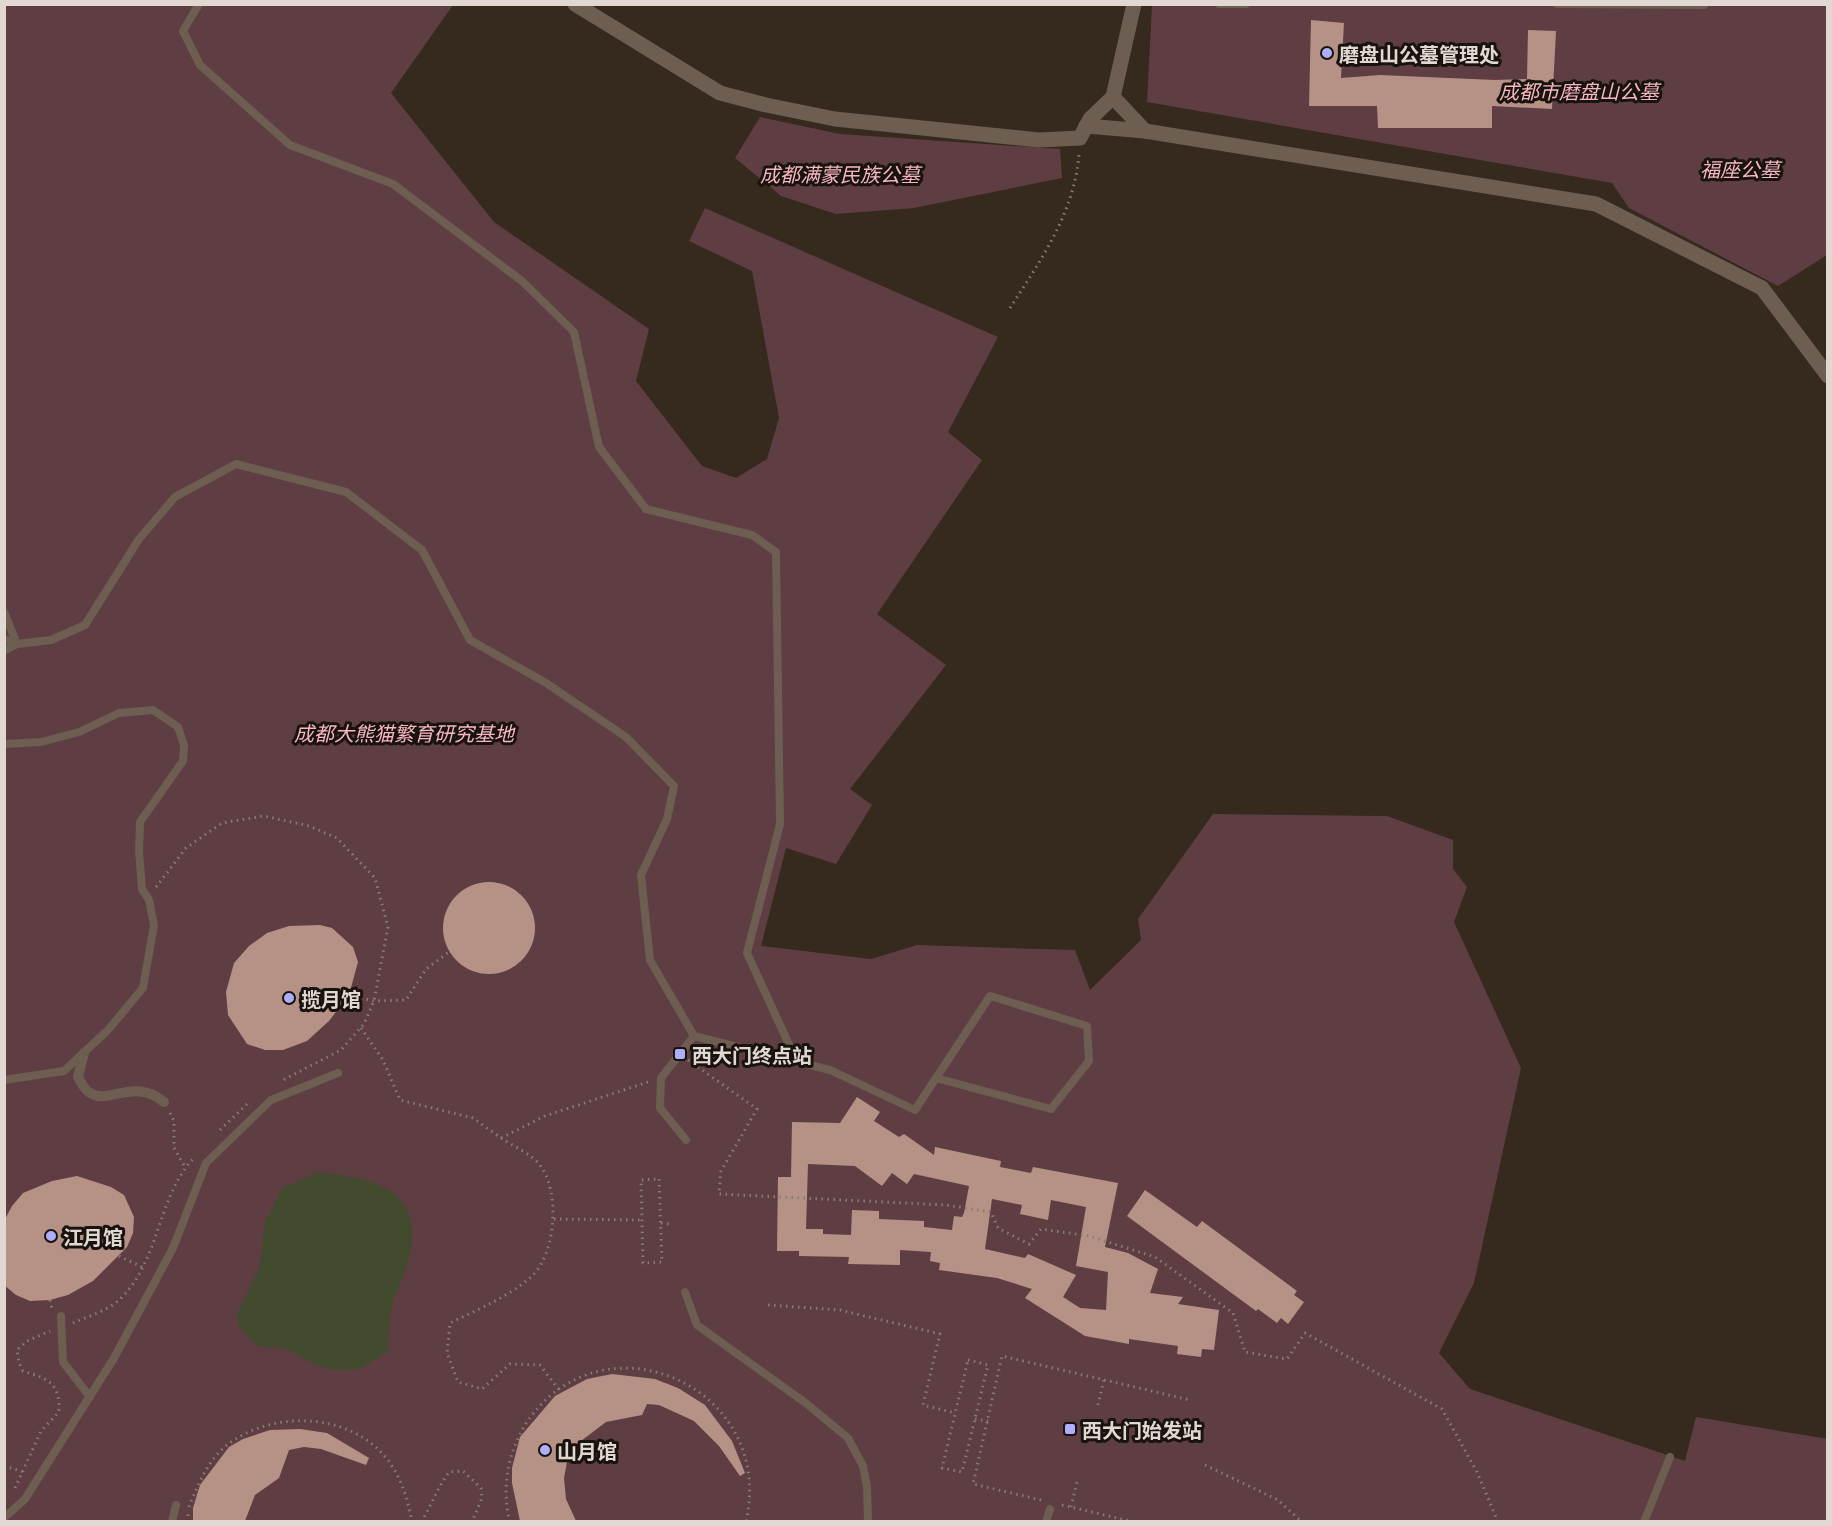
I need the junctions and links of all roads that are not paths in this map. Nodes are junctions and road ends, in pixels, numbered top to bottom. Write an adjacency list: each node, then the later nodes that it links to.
1 (199, 4): 19 (lane)
2 (575, 4): 10 (street)
3 (1134, 4): 8 (street)
4 (1219, 4): 5 (lane)
5 (1246, 4)
6 (1557, 4): 7 (lane)
7 (1704, 5)
8 (1113, 97): 9 (street); 10 (street)
9 (1145, 131): 10 (street); 11 (street)
10 (1083, 132)
11 (1827, 376)
12 (4, 612): 14 (lane)
13 (4, 639): 14 (lane)
14 (17, 644): 15 (lane); 17 (lane)
15 (4, 651)
16 (4, 744): 18 (lane)
17 (693, 1036): 19 (lane); 24 (lane)
18 (84, 1053): 22 (lane); 23 (street)
19 (797, 1062): 21 (lane)
20 (338, 1073): 27 (lane)
21 (936, 1078): 21 (lane)
22 (4, 1080)
23 (164, 1102)
24 (686, 1140)
25 (685, 1292): 33 (lane)
26 (61, 1316): 27 (lane)
27 (90, 1397): 31 (lane)
28 (1670, 1457): 35 (lane)
29 (177, 1505): 32 (lane)
30 (1049, 1505): 34 (lane)
31 (4, 1518)
32 (172, 1521)
33 (868, 1521)
34 (1046, 1521)
35 (1644, 1521)

